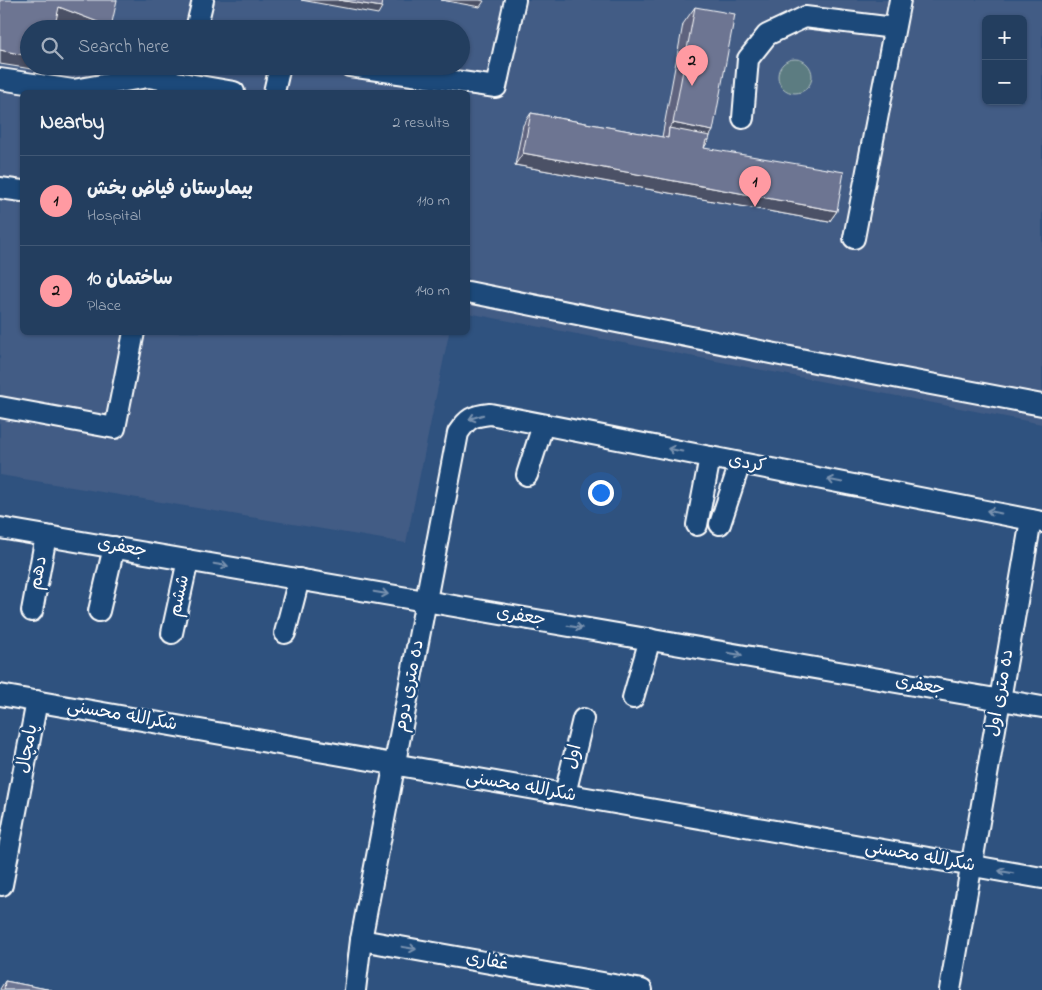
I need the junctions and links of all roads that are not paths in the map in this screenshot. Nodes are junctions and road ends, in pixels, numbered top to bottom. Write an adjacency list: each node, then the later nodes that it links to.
1 (202, 0): 4 (street)
2 (515, 0): 7 (street)
3 (900, 0): 5 (street)
4 (198, 20)
5 (894, 28): 12 (street); 15 (street)
6 (278, 75): 11 (street)
7 (413, 75)
8 (0, 79): 9 (street)
9 (186, 81): 10 (street)
10 (225, 90)
11 (274, 90)
12 (743, 118)
13 (0, 188): 14 (street)
14 (20, 191)
15 (854, 238)
16 (470, 292): 18 (street)
17 (133, 335): 19 (street)
18 (1042, 405)
19 (0, 408)
20 (543, 424): 21 (street, کردی, one-way to 21); 22 (street, کردی, one-way to 20); 24 (street)
21 (458, 433): 33 (street, ده متری دوم)
22 (710, 457): 23 (street, کردی); 27 (street)
23 (740, 463): 25 (street, کردی, one-way to 23); 26 (street)
24 (527, 475)
25 (1036, 521): 41 (street, ده متری اول)
26 (720, 524)
27 (697, 525)
28 (0, 528): 29 (street, جعفری)
29 (46, 536): 30 (street, جعفری); 34 (street, دهم)
30 (114, 547): 31 (street, جعفری); 35 (street)
31 (188, 560): 32 (street, جعفری, one-way to 32); 36 (street, ششم)
32 (299, 579): 33 (street, جعفری, one-way to 33); 37 (street)
33 (426, 602): 38 (street, جعفری, one-way to 38); 45 (street, ده متری دوم)
34 (32, 611)
35 (99, 611)
36 (172, 632)
37 (285, 633)
38 (650, 639): 40 (street); 41 (street, جعفری, one-way to 41)
39 (0, 695): 42 (street, شکرالله محسنی)
40 (633, 698)
41 (1000, 699): 43 (street, جعفری); 47 (street, ده متری اول)
42 (37, 701): 45 (street, شکرالله محسنی); 49 (street, پامچال)
43 (1042, 706)
44 (583, 719): 46 (street, اول)
45 (395, 765): 46 (street, شکرالله محسنی); 50 (street, ده متری دوم)
46 (565, 794): 47 (street, شکرالله محسنی)
47 (971, 866): 48 (street, شکرالله محسنی, one-way to 47); 53 (street, ده متری اول)
48 (1042, 878)
49 (2, 885)
50 (361, 940): 51 (street, ده متری دوم); 52 (street, غفاری, one-way to 52)
51 (354, 990)
52 (642, 990)
53 (950, 990)

